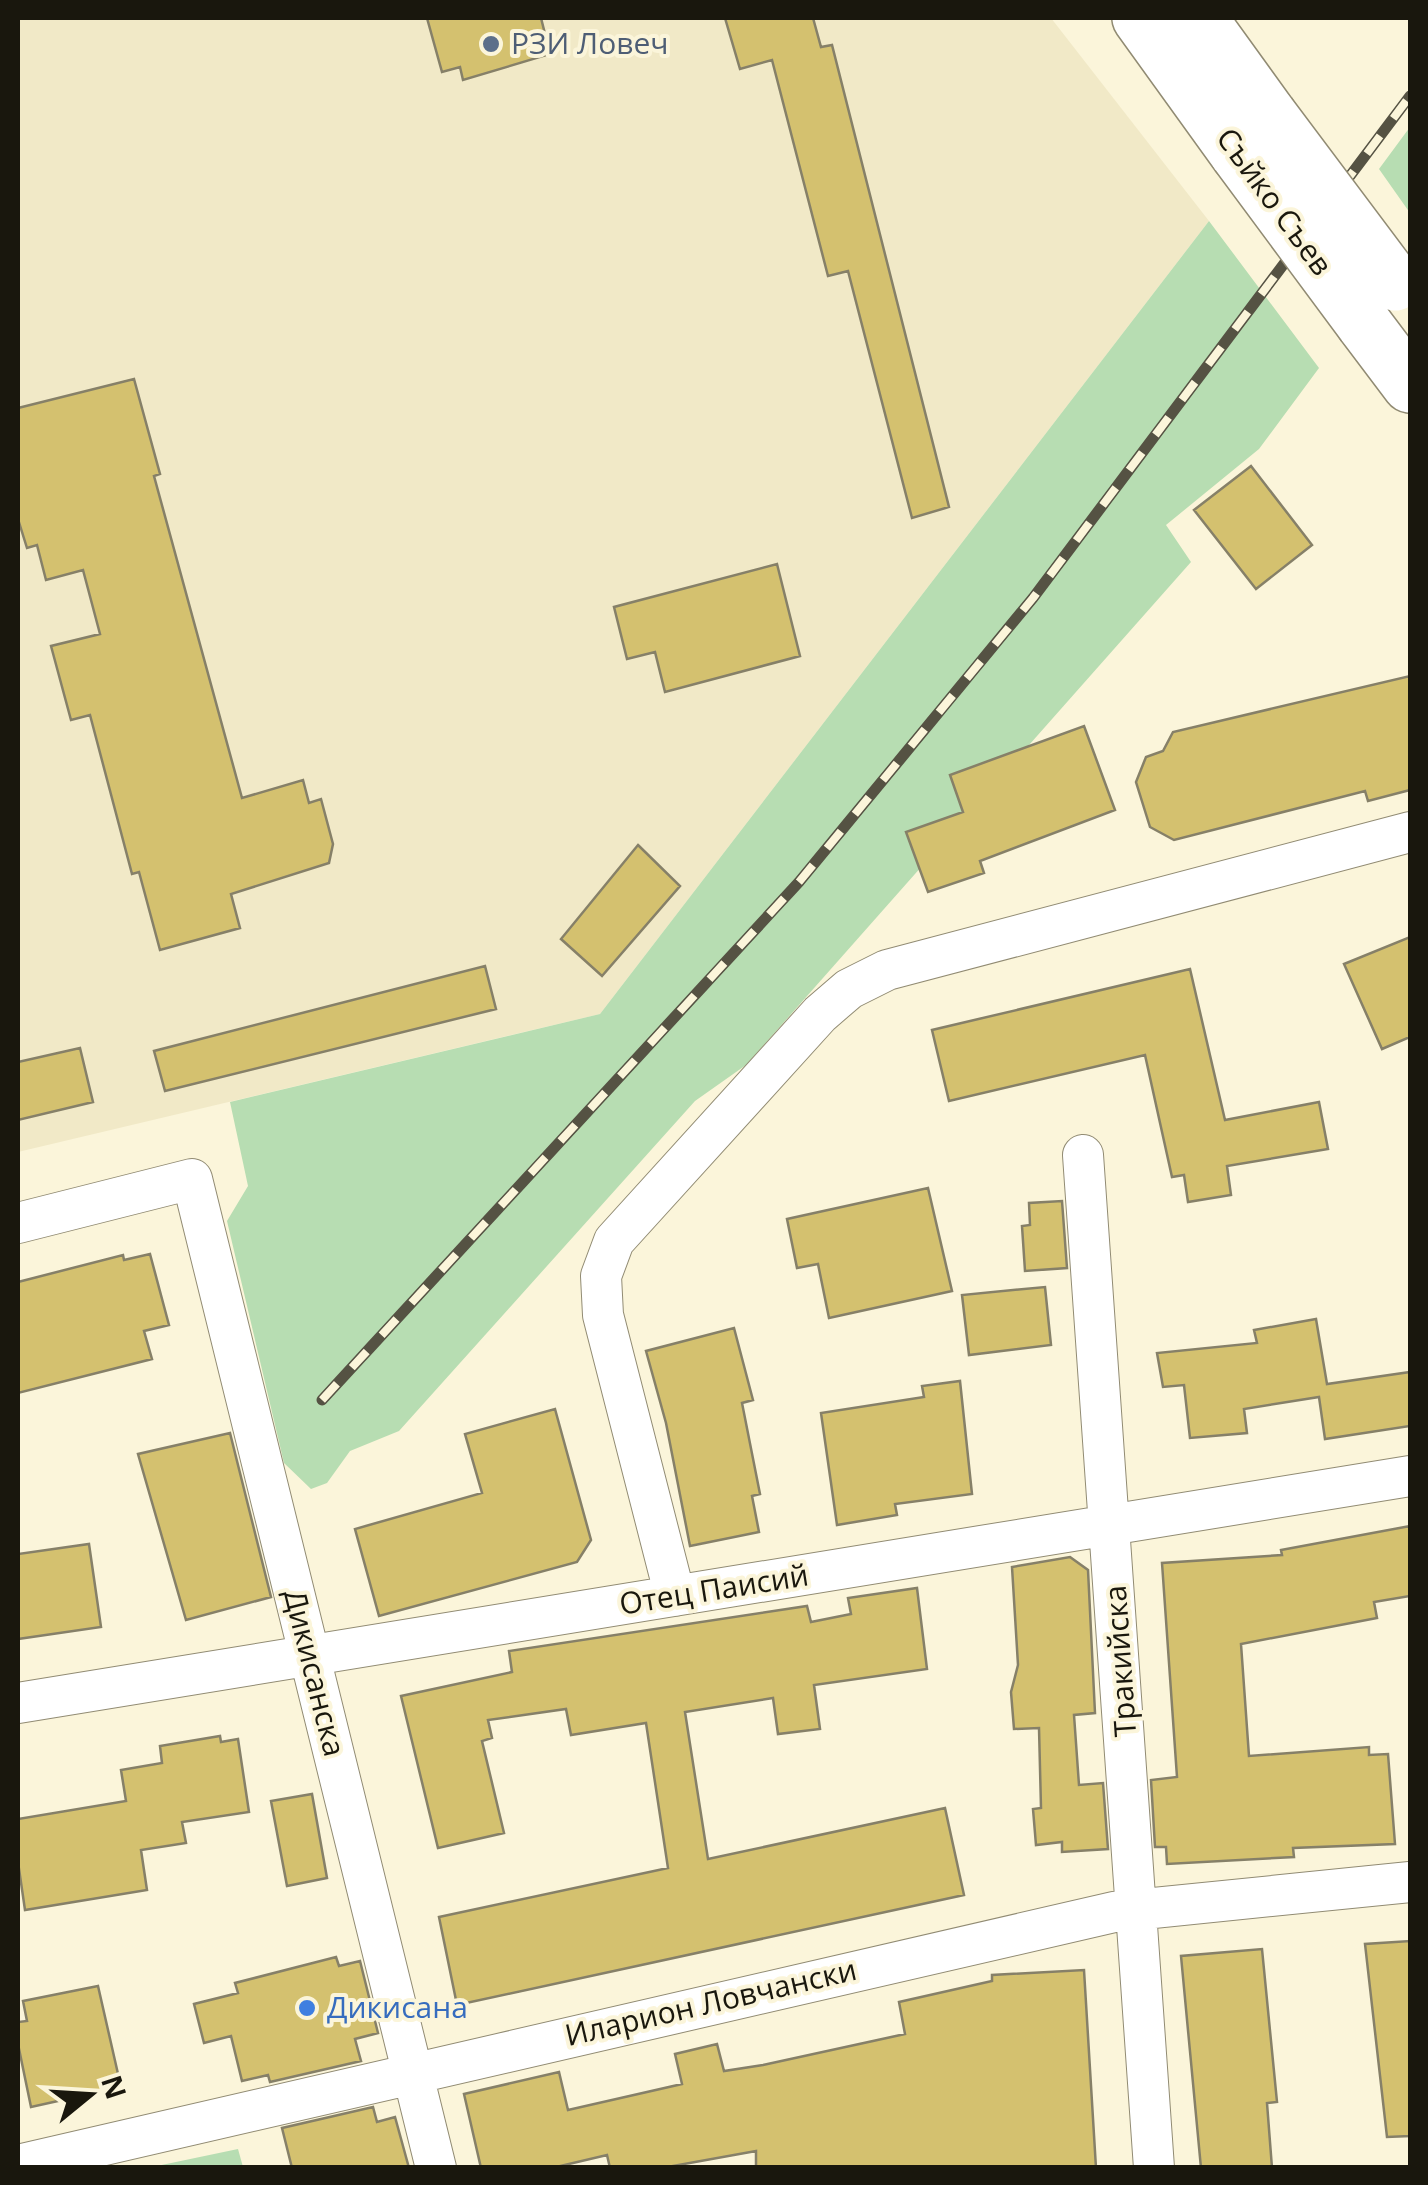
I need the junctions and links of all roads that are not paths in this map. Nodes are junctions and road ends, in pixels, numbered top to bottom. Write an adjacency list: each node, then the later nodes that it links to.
1 (1140, 18): 3 (street, Съйко Съев)
2 (1199, 18): 3 (street, Съйко Съев)
3 (1253, 134): 4 (street, Съйко Съев, bridge)
4 (1390, 304): 5 (street, Съйко Съев)
5 (1410, 385)
6 (1410, 832): 11 (street)
7 (1083, 1155): 10 (street, Тракийска)
8 (18, 1223): 12 (street, Дикисанска)
9 (1410, 1476): 10 (street, Отец Паисий)
10 (1112, 1527): 11 (street, Отец Паисий); 15 (street, Тракийска)
11 (675, 1596): 12 (street, Отец Паисий)
12 (309, 1655): 13 (street, Отец Паисий); 16 (street, Дикисанска)
13 (18, 1702)
14 (1410, 1882): 15 (street, Иларион Ловчански)
15 (1139, 1908): 16 (street, Иларион Ловчански); 19 (street, Тракийска)
16 (412, 2071): 17 (street, Иларион Ловчански); 18 (street, Дикисанска)
17 (18, 2165)
18 (436, 2168)
19 (1154, 2168)

